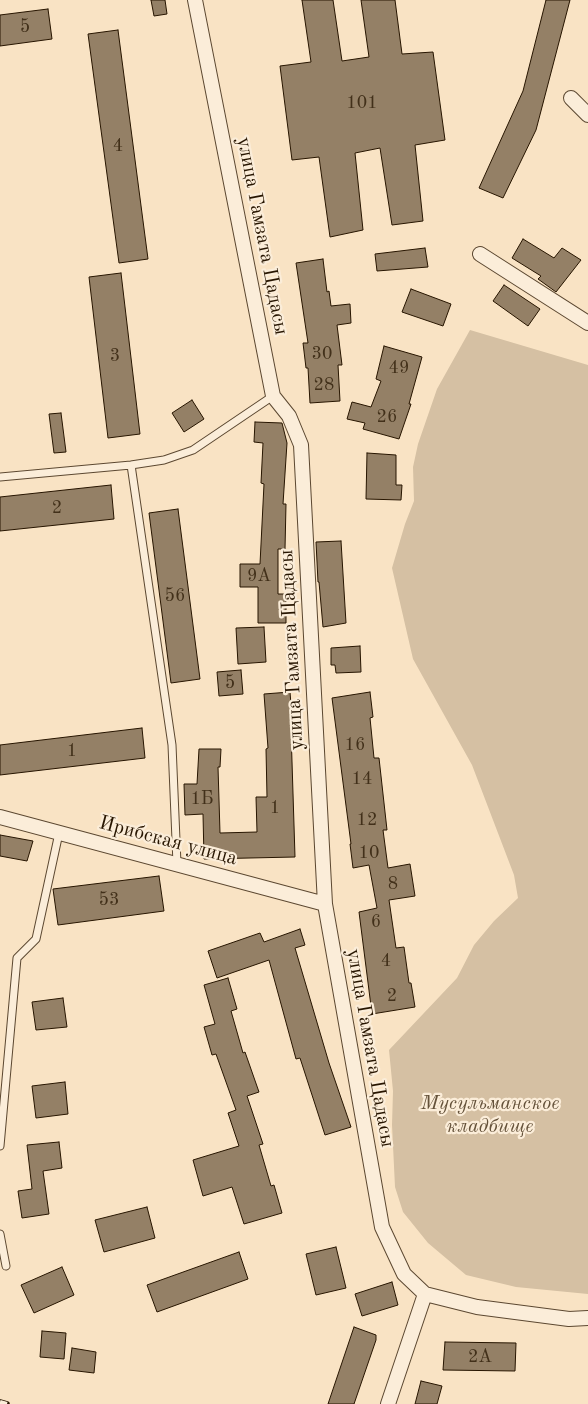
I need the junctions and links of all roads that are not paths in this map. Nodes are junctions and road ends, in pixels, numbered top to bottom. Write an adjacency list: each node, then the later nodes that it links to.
1 (195, 0): 6 (street, улица Гамзата Цадасы)
2 (571, 98): 3 (street)
3 (588, 115)
4 (480, 254): 5 (street)
5 (588, 323)
6 (273, 396): 7 (lane); 12 (street, улица Гамзата Цадасы)
7 (132, 465): 8 (lane); 11 (lane)
8 (0, 477)
9 (0, 817): 10 (street, Ирибская улица)
10 (60, 833): 11 (street, Ирибская улица); 13 (lane)
11 (177, 864): 12 (street, Ирибская улица)
12 (325, 904): 16 (street, улица Гамзата Цадасы)
13 (0, 1146)
14 (0, 1234): 15 (lane)
15 (6, 1266)
16 (426, 1294): 17 (street); 18 (street)
17 (588, 1318)
18 (388, 1404)

